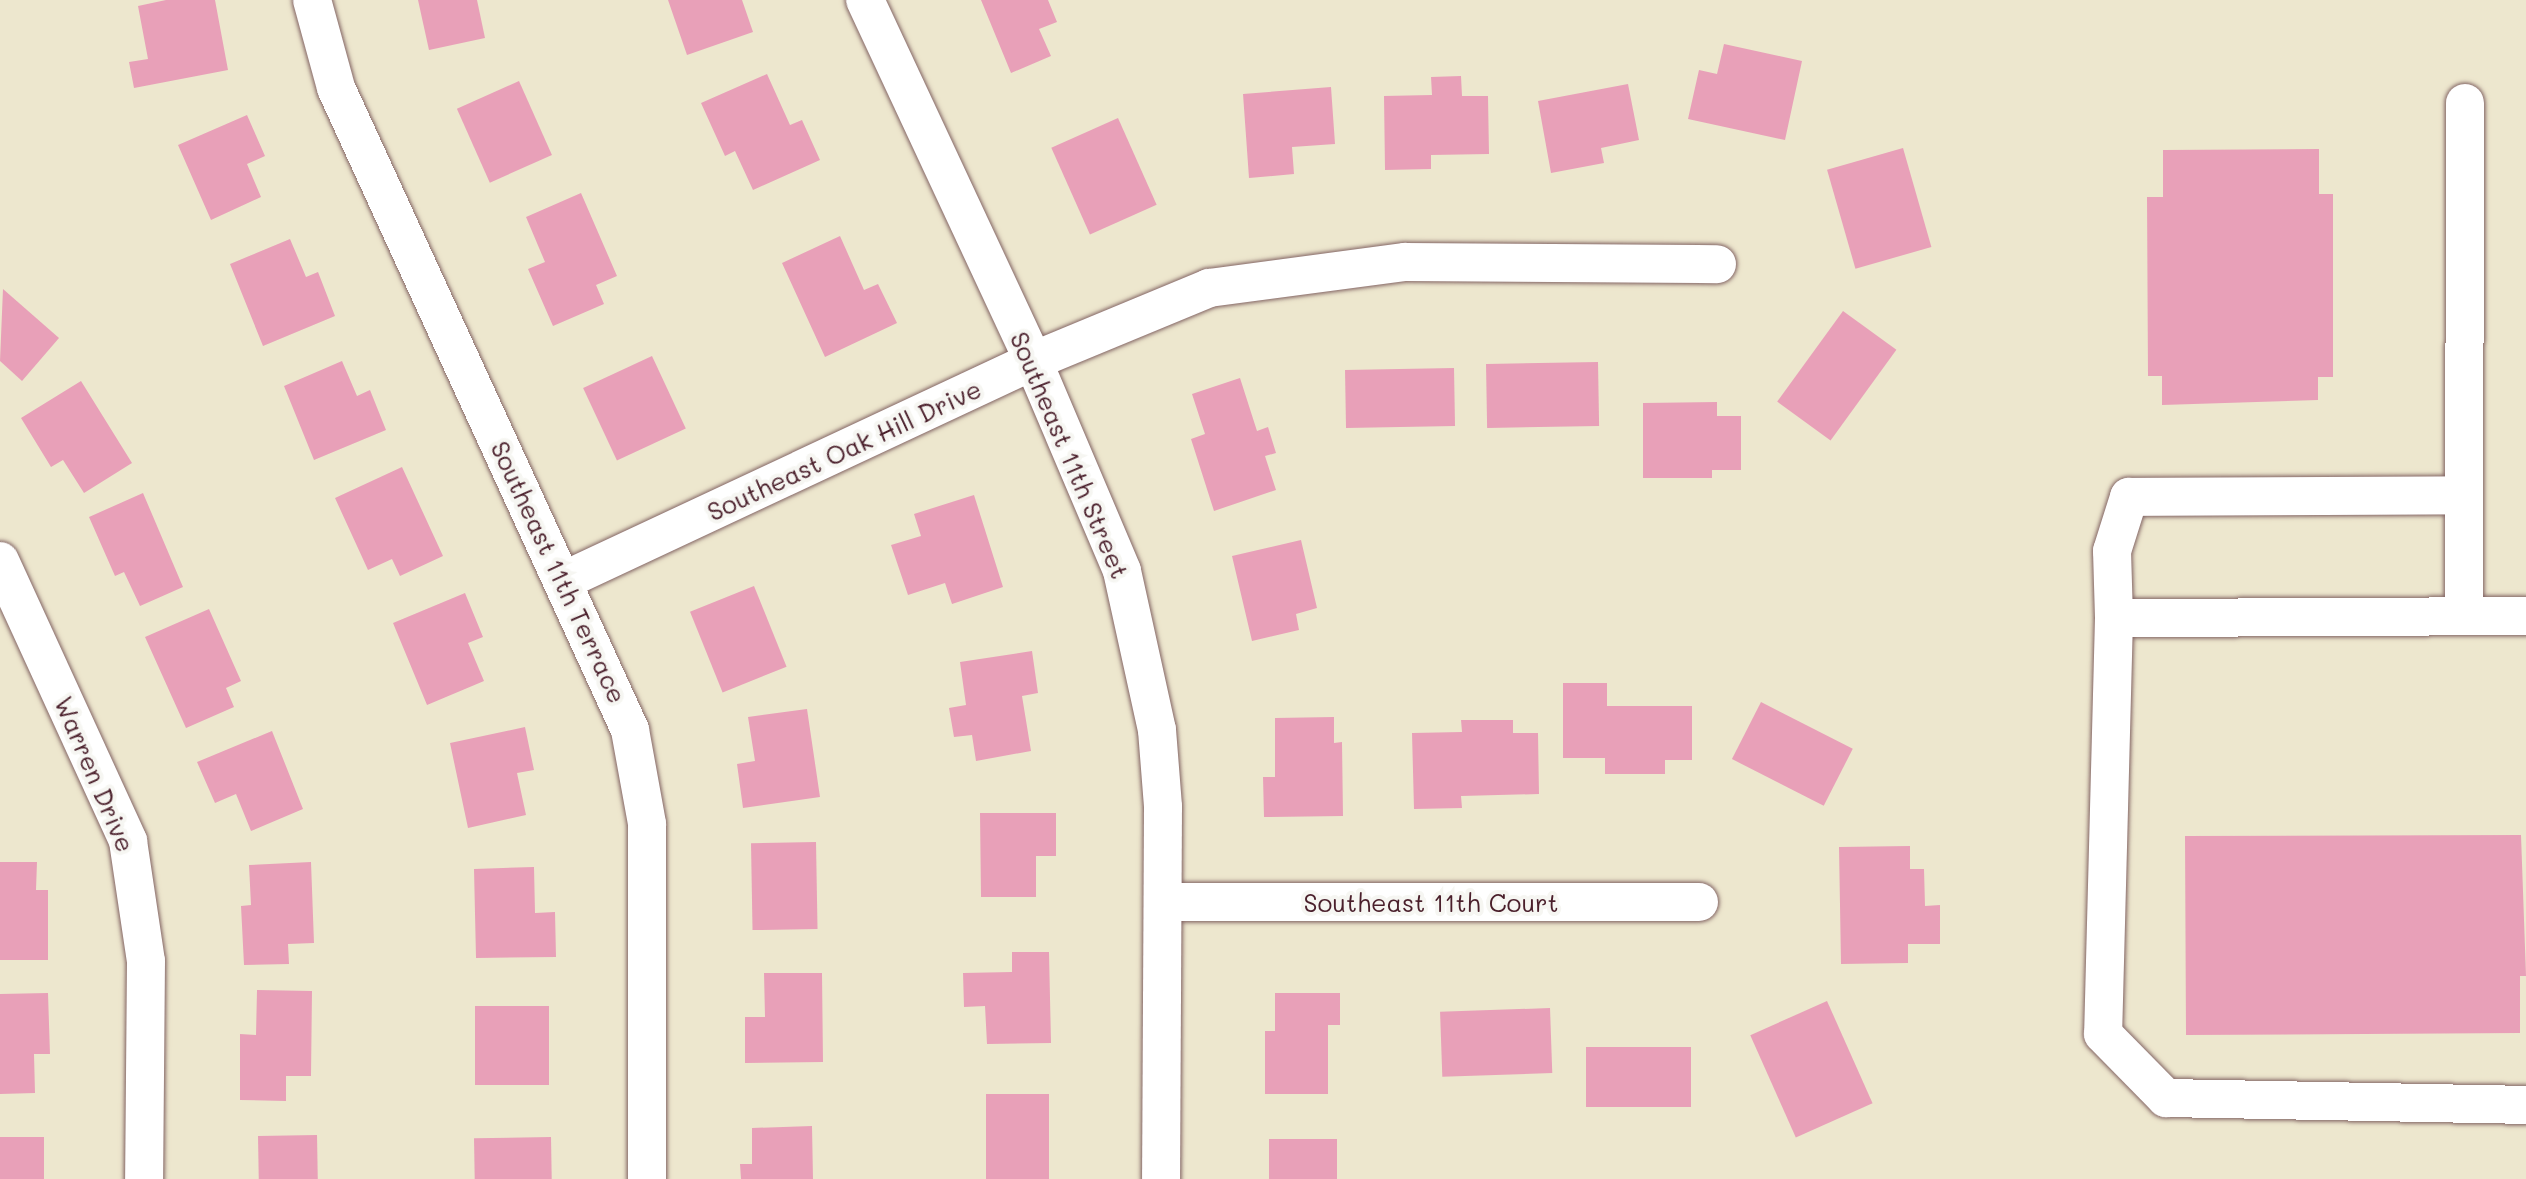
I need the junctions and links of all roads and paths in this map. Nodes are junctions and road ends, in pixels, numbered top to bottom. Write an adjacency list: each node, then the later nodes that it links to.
1 (312, 0): 8 (street, Southeast 11th Terrace)
2 (865, 0): 5 (street, Southeast 11th Street)
3 (2465, 103): 6 (street)
4 (1717, 264): 5 (street, Southeast Oak Hill Drive)
5 (1033, 361): 8 (street, Southeast Oak Hill Drive); 12 (street, Southeast 11th Street)
6 (2464, 495): 9 (street); 11 (street)
7 (0, 561): 15 (street, Warren Drive)
8 (563, 581): 16 (street, Southeast 11th Terrace)
9 (2464, 615): 10 (street); 11 (street)
10 (2526, 616)
11 (2114, 618): 14 (street)
12 (1163, 902): 13 (street, Southeast 11th Court); 17 (street, Southeast 11th Street)
13 (1700, 902)
14 (2526, 1105)
15 (144, 1179)
16 (647, 1179)
17 (1161, 1179)

